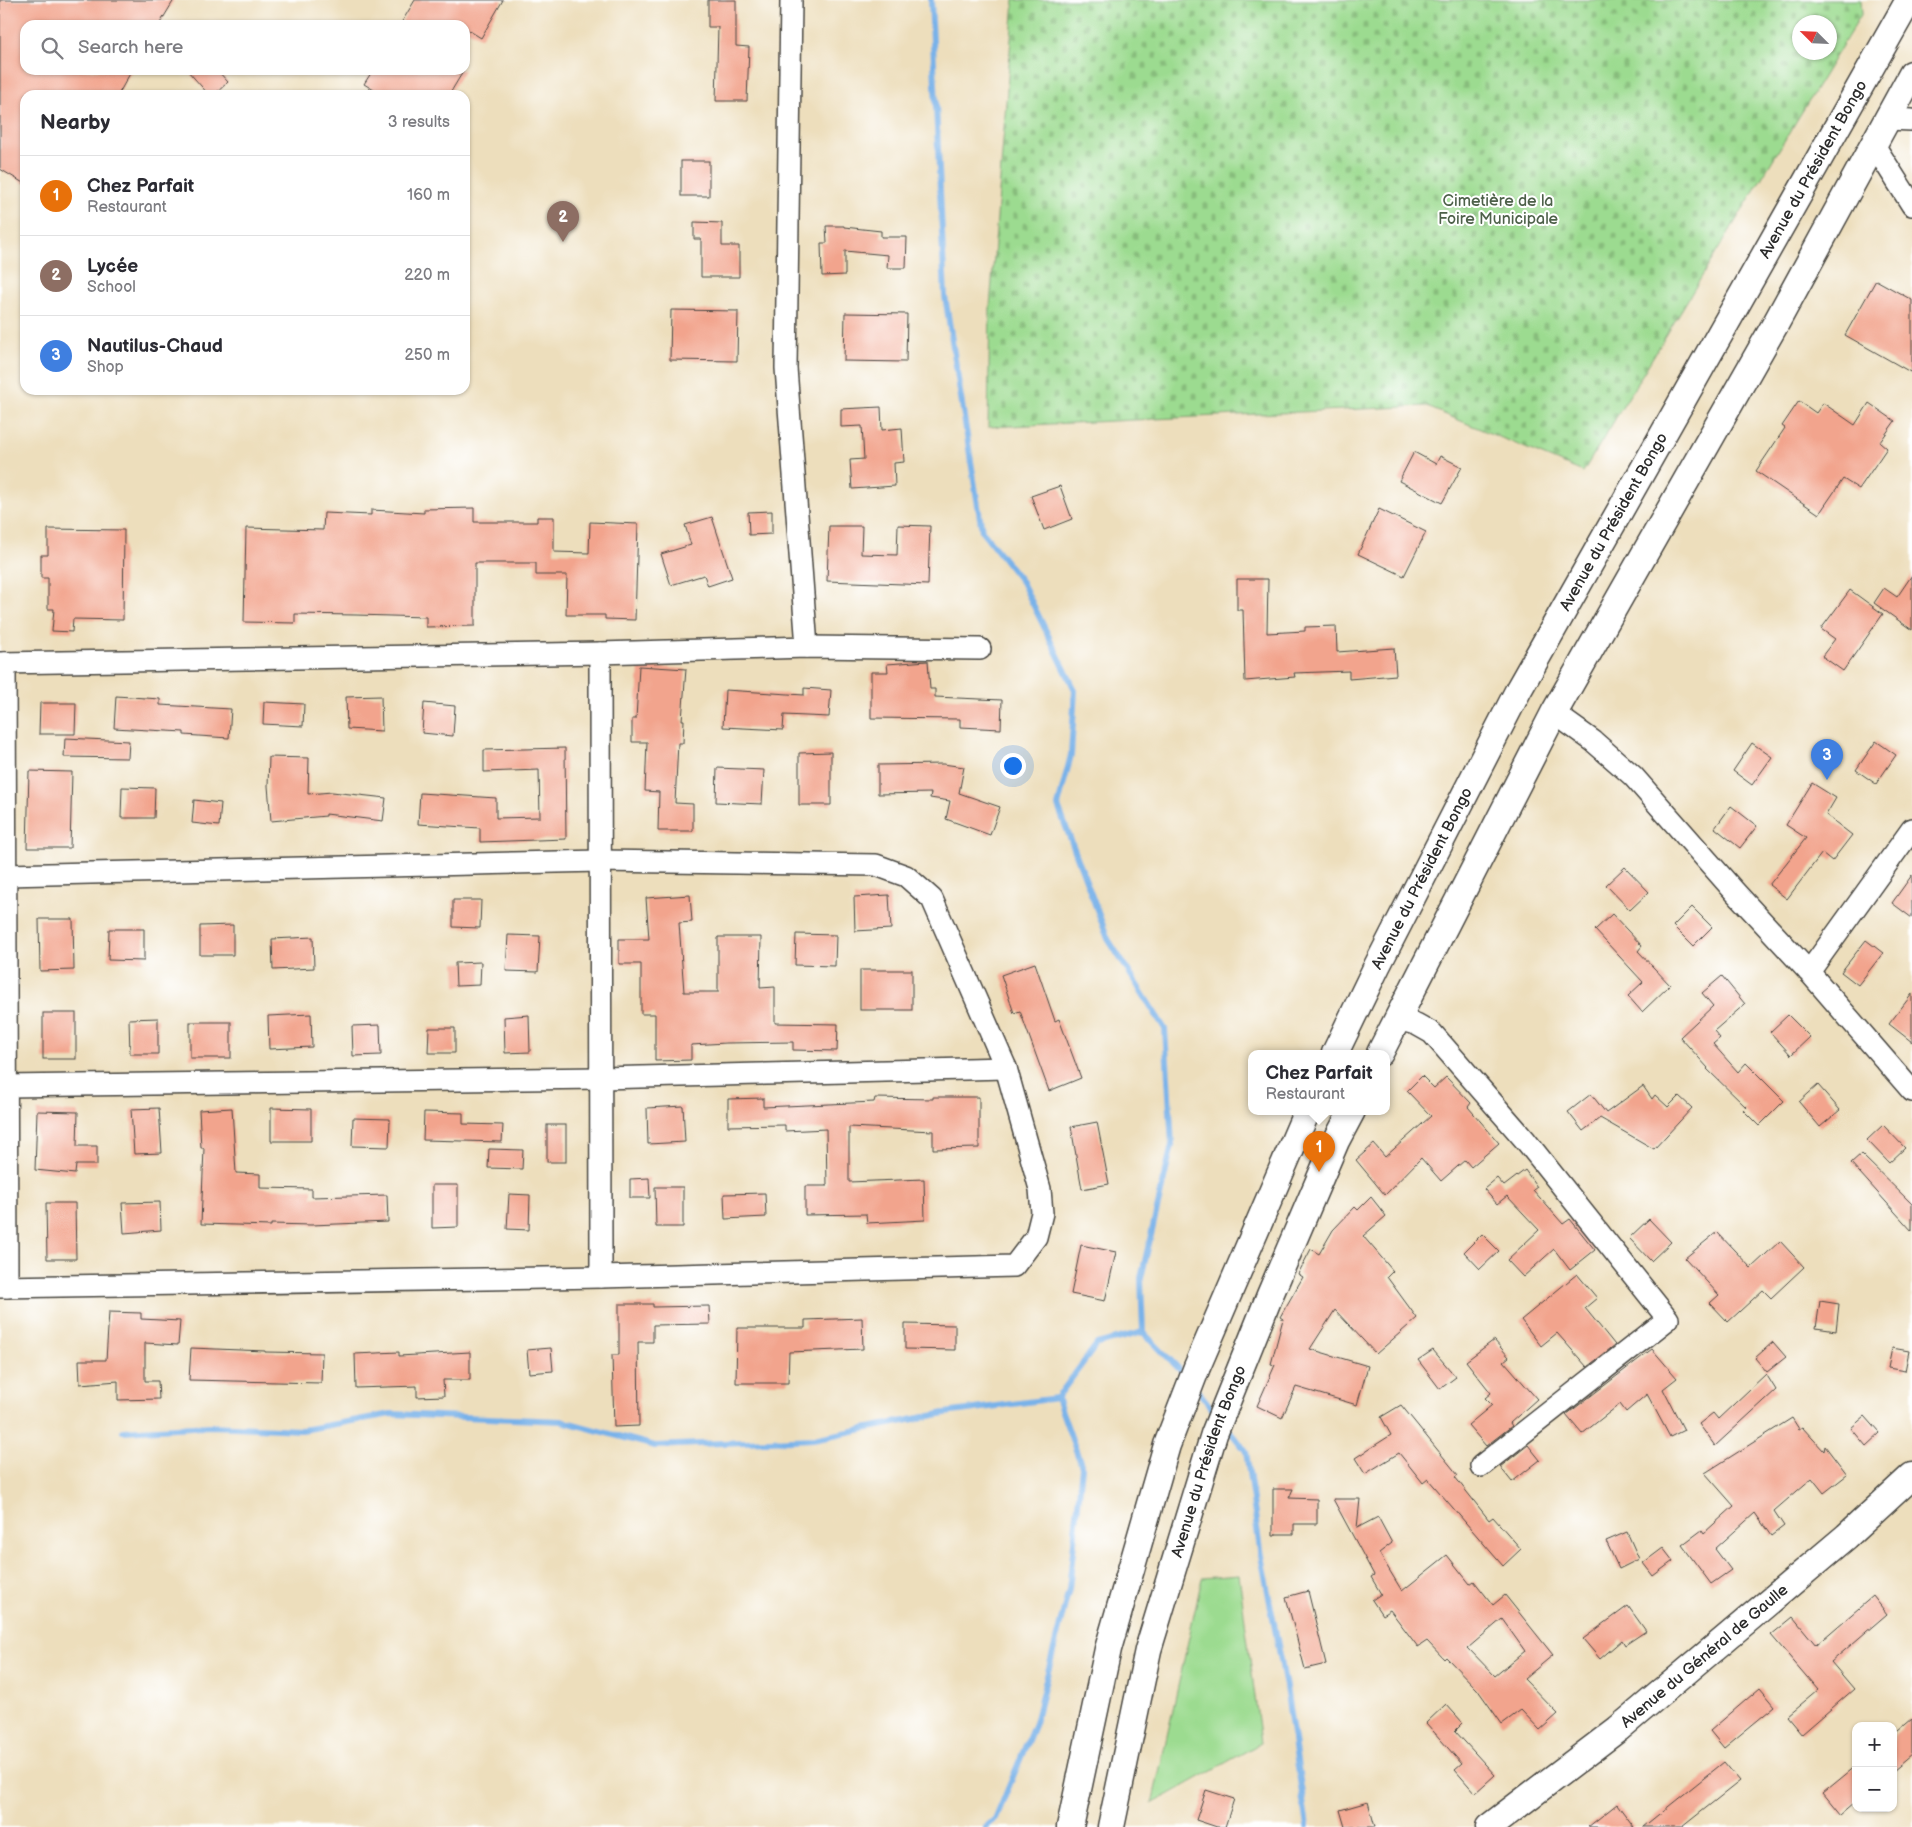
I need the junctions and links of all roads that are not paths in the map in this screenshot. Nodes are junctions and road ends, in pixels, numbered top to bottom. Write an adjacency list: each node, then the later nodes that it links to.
1 (791, 0): 7 (street)
2 (1907, 4): 17 (street, Avenue du Président Bongo)
3 (1912, 74): 4 (street)
4 (1900, 119): 5 (street)
5 (1874, 145): 6 (street); 11 (street)
6 (1912, 205)
7 (807, 647): 8 (street); 9 (street)
8 (980, 649)
9 (600, 653): 10 (street); 13 (street)
10 (3, 663): 14 (street)
11 (1554, 712): 15 (street); 16 (street)
12 (1912, 828): 15 (street)
13 (600, 861): 14 (street); 19 (street); 20 (street)
14 (6, 875): 21 (street)
15 (1809, 972): 22 (street)
16 (1398, 1019): 18 (street); 27 (street)
17 (1336, 1050)
18 (1382, 1050)
19 (1006, 1068): 20 (street); 25 (street)
20 (601, 1078): 21 (street); 25 (street)
21 (6, 1086): 26 (street)
22 (1912, 1091)
23 (1305, 1115): 29 (street)
24 (1350, 1115): 30 (street, Avenue du Président Bongo)
25 (601, 1277): 26 (street)
26 (4, 1287)
27 (1481, 1466)
28 (1912, 1476): 31 (street, Avenue du Général de Gaulle)
29 (1070, 1827)
30 (1111, 1827)
31 (1489, 1827)

